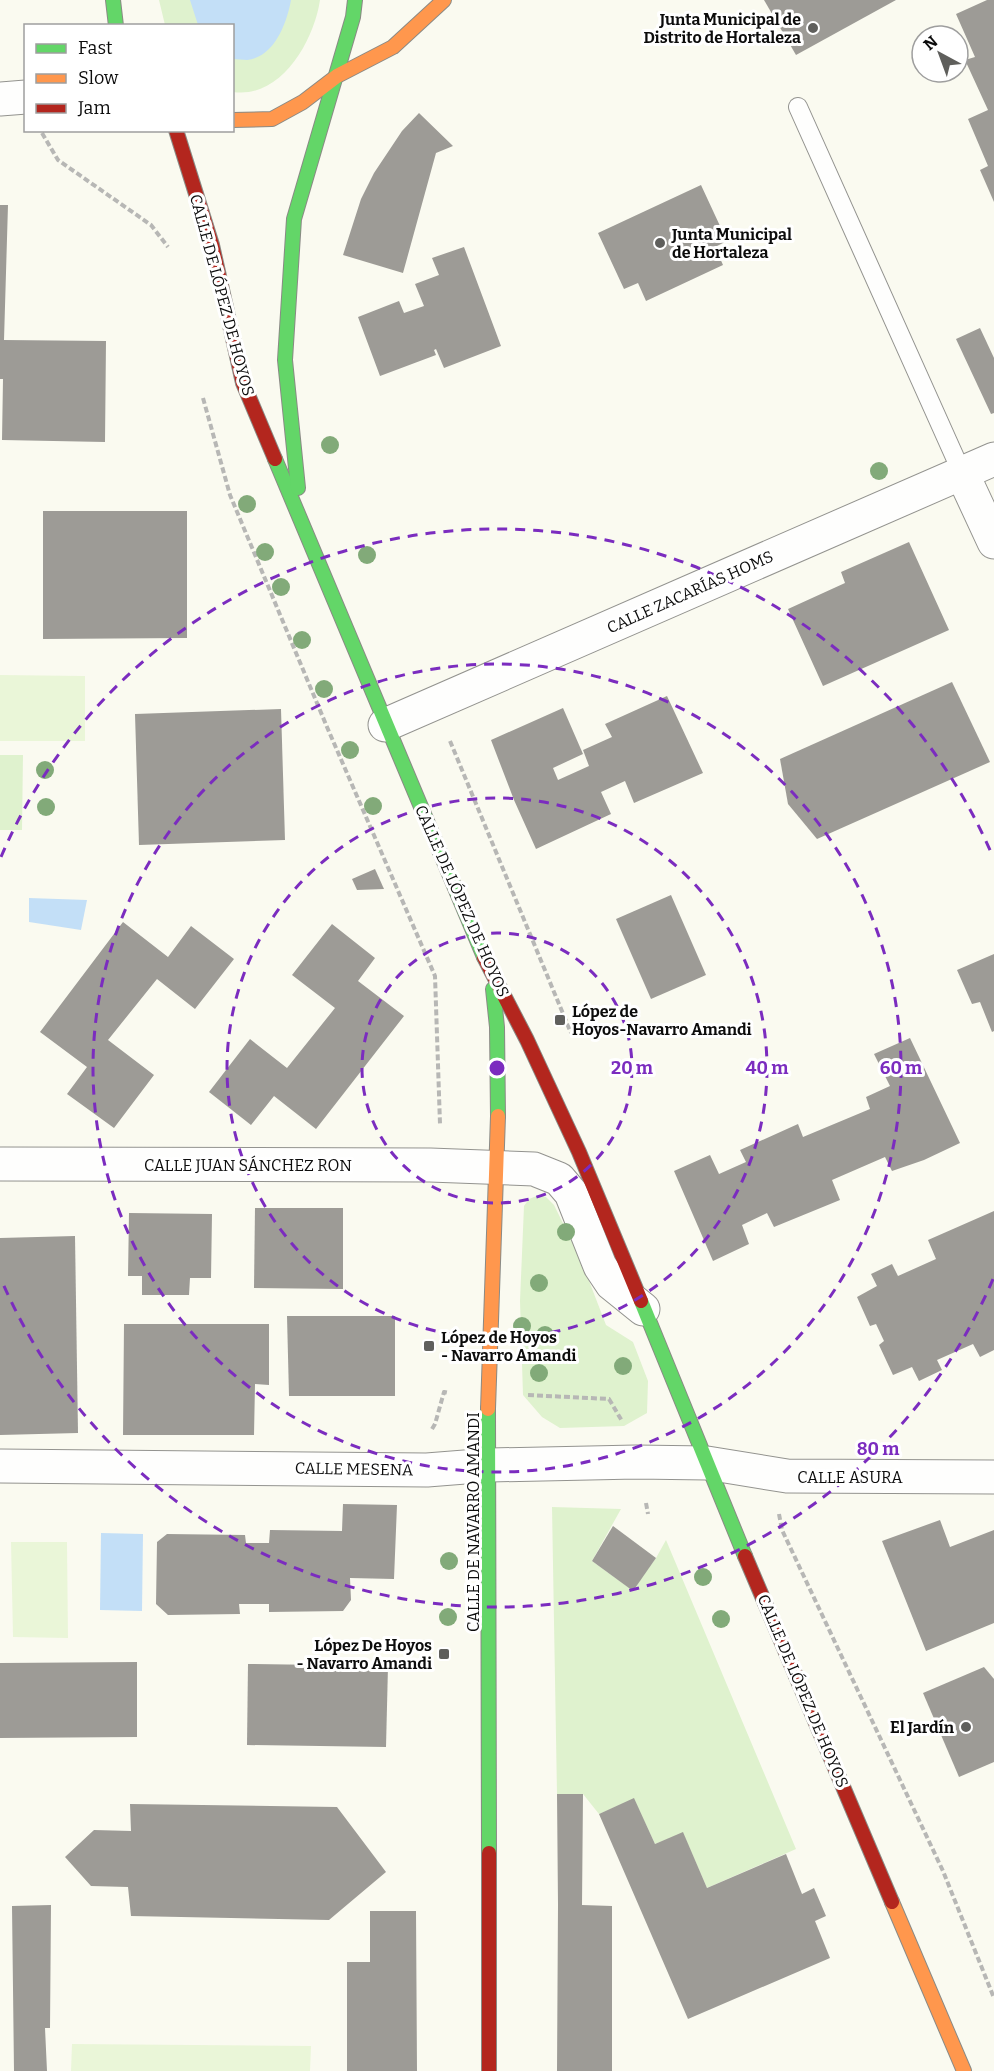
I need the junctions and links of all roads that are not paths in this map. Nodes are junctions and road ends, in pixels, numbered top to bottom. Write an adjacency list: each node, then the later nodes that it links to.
1 (113, 0): 4 (street)
2 (355, 0): 5 (street, CALLE DE LÓPEZ DE HOYOS)
3 (444, 0): 5 (street)
4 (116, 24)
5 (337, 76): 9 (street); 13 (street, CALLE DE LÓPEZ DE HOYOS)
6 (24, 98): 7 (street)
7 (0, 99)
8 (798, 107): 12 (lane)
9 (234, 120)
10 (177, 132): 13 (street, CALLE DE LÓPEZ DE HOYOS)
11 (994, 459): 12 (street, CALLE ZACARÍAS HOMS)
12 (962, 473): 14 (street); 15 (street, CALLE ZACARÍAS HOMS)
13 (302, 523): 15 (street, CALLE DE LÓPEZ DE HOYOS)
14 (994, 542)
15 (385, 725): 16 (street, CALLE DE LÓPEZ DE HOYOS)
16 (491, 973): 18 (street, CALLE DE NAVARRO AMANDI); 19 (street, CALLE DE LÓPEZ DE HOYOS)
17 (0, 1164): 18 (street, CALLE JUAN SÁNCHEZ RON)
18 (497, 1166): 19 (street, CALLE DE LÓPEZ DE HOYOS); 21 (street, CALLE DE NAVARRO AMANDI)
19 (643, 1310): 20 (street, CALLE DE LÓPEZ DE HOYOS)
20 (707, 1463): 21 (street, CALLE MESENA); 23 (street, CALLE ASURA); 25 (street, CALLE DE LÓPEZ DE HOYOS)
21 (490, 1465): 22 (street, CALLE MESENA); 24 (street, CALLE DE NAVARRO AMANDI)
22 (0, 1466)
23 (994, 1477)
24 (489, 2071)
25 (964, 2071)

